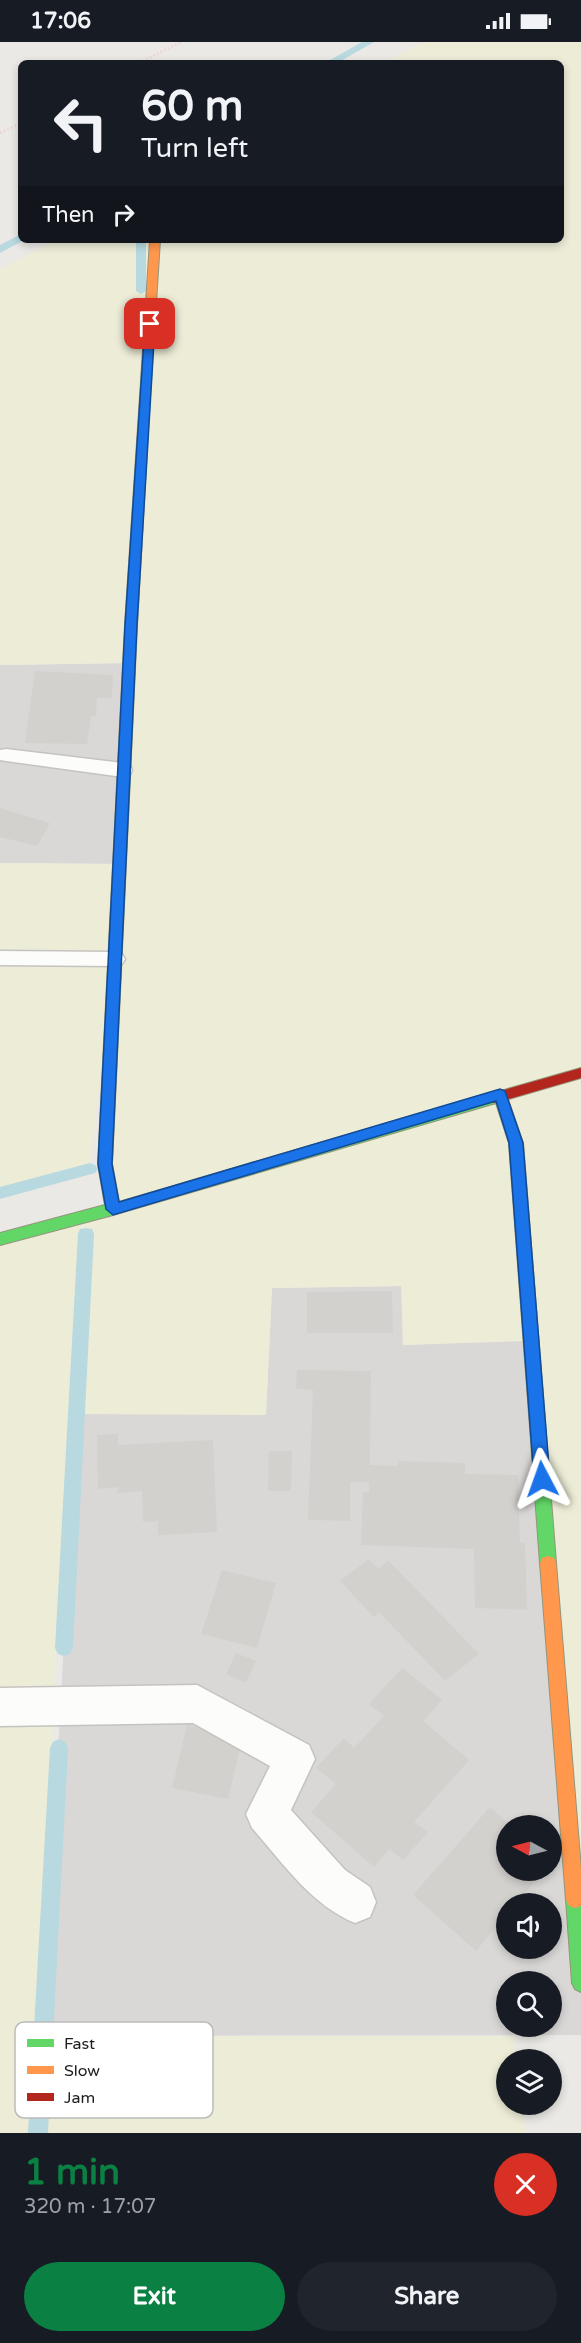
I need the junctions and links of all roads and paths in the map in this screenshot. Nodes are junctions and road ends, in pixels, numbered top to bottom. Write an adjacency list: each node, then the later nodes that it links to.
1 (181, 42): 2 (path)
2 (146, 60)
3 (18, 124): 4 (path)
4 (0, 133)
5 (155, 243): 7 (street)
6 (6, 755): 7 (lane)
7 (123, 770): 9 (street)
8 (0, 958): 9 (lane)
9 (115, 959): 12 (street)
10 (581, 1073): 11 (street)
11 (500, 1095): 12 (street); 16 (street)
12 (113, 1209): 13 (street)
13 (0, 1239)
14 (0, 1707): 15 (street)
15 (355, 1902)
16 (581, 1983)

